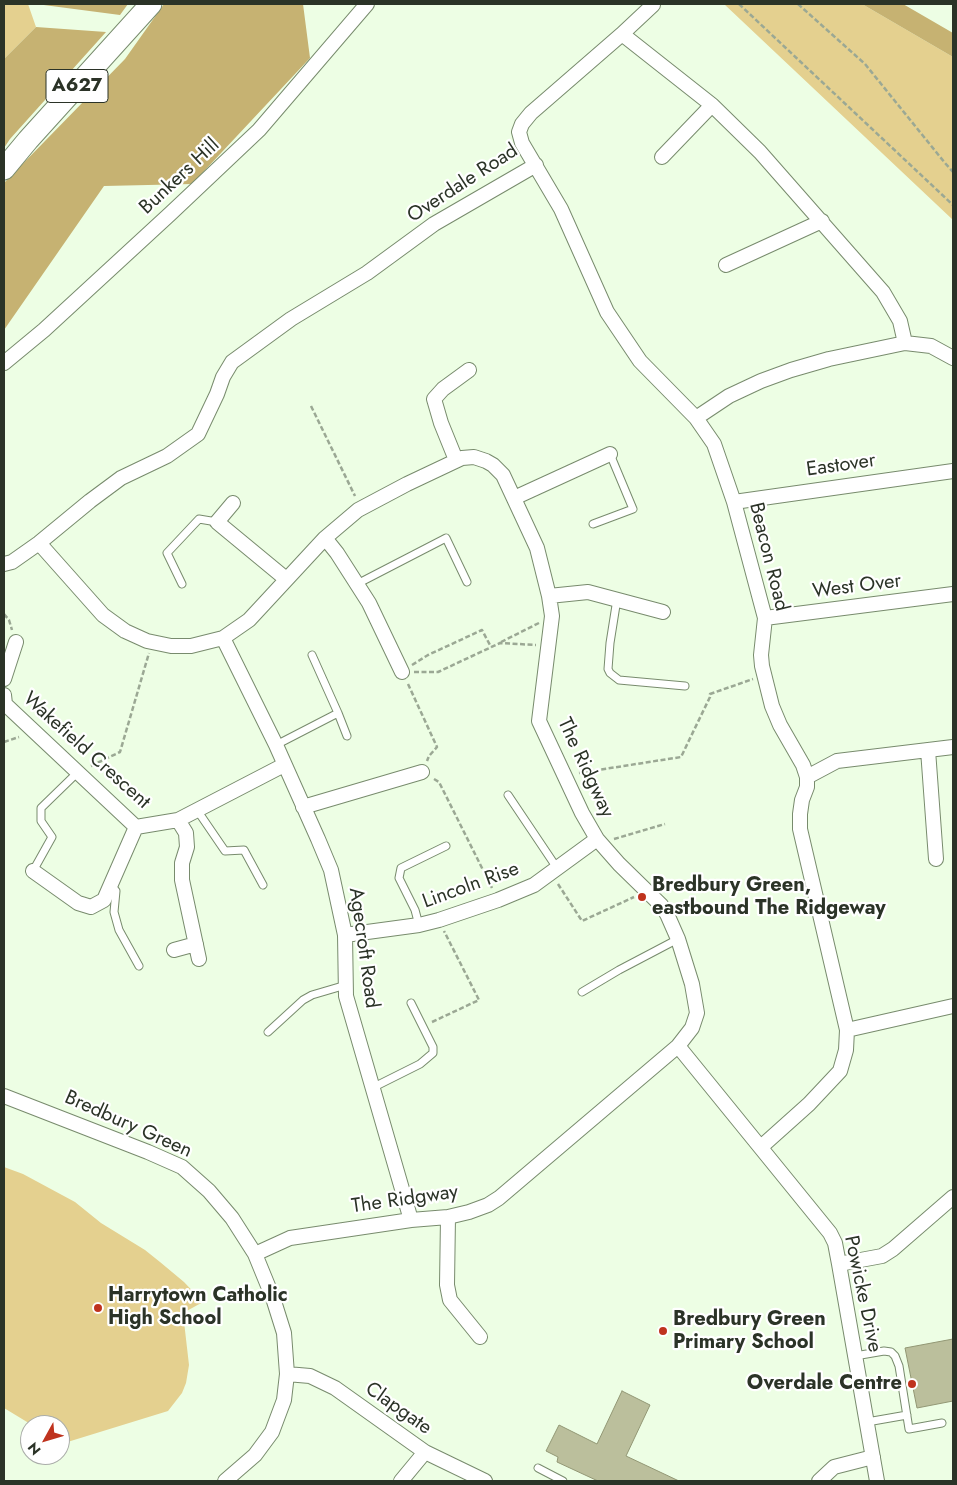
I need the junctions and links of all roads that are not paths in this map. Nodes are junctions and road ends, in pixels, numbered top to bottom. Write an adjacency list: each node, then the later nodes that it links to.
1 (151, 4): 8 (main road, A627)
2 (367, 4): 13 (street, Bunkers Hill)
3 (653, 5): 4 (street, Overdale Road)
4 (622, 34): 5 (street); 7 (street, Overdale Road)
5 (712, 105): 6 (street); 9 (street)
6 (662, 156)
7 (536, 164): 15 (street, Beacon Road); 25 (street, Overdale Road)
8 (4, 169)
9 (822, 221): 10 (street); 11 (street)
10 (726, 265)
11 (905, 343): 12 (street); 15 (street)
12 (953, 358)
13 (4, 363)
14 (469, 370): 17 (street)
15 (696, 418): 20 (street, Beacon Road)
16 (610, 454): 19 (street); 23 (lane)
17 (456, 460): 19 (street, The Ridgway); 24 (street, The Ridgway)
18 (953, 471): 20 (street, Eastover)
19 (514, 498): 32 (street, The Ridgway)
20 (734, 502): 35 (street, Beacon Road)
21 (233, 503): 22 (street)
22 (217, 522): 27 (street); 29 (lane)
23 (593, 524)
24 (324, 538): 27 (street, The Ridgway); 30 (street)
25 (39, 543): 26 (street, Overdale Road); 36 (street, The Ridgway)
26 (4, 564)
27 (286, 579): 36 (street, The Ridgway)
28 (467, 582): 30 (lane)
29 (182, 584)
30 (357, 584): 39 (street)
31 (953, 594): 35 (street, West Over)
32 (549, 596): 33 (street); 57 (street, The Ridgway)
33 (617, 599): 34 (street); 41 (lane)
34 (663, 612)
35 (765, 618): 51 (street, Beacon Road)
36 (223, 638): 45 (street, Agecroft Road)
37 (16, 642): 40 (street, Wakefield Crescent)
38 (312, 655): 43 (lane)
39 (402, 672)
40 (4, 678)
41 (685, 686)
42 (4, 695): 50 (street, Wakefield Crescent)
43 (338, 713): 44 (lane); 45 (lane)
44 (346, 736)
45 (276, 745): 48 (street, Agecroft Road)
46 (953, 747): 47 (street)
47 (928, 750): 51 (street); 59 (street)
48 (284, 765): 53 (street, Agecroft Road); 54 (street, Wakefield Crescent)
49 (422, 772): 53 (street)
50 (77, 773): 56 (street, Wakefield Crescent); 61 (lane)
51 (807, 777): 75 (street)
52 (508, 795): 60 (lane)
53 (304, 807): 65 (street, Agecroft Road)
54 (197, 810): 55 (street, Wakefield Crescent); 63 (lane)
55 (178, 820): 56 (street, Wakefield Crescent); 67 (street)
56 (136, 827): 62 (street)
57 (599, 841): 60 (street, Lincoln Rise); 66 (street, The Ridgway)
58 (446, 846): 64 (lane)
59 (936, 859)
60 (554, 870): 64 (street, Lincoln Rise)
61 (34, 871): 62 (street)
62 (111, 885): 70 (lane)
63 (263, 885)
64 (419, 926): 65 (street, Lincoln Rise)
65 (345, 935): 71 (street, Agecroft Road)
66 (678, 939): 72 (lane); 77 (street, The Ridgway)
67 (196, 944): 68 (street); 69 (street)
68 (174, 950)
69 (199, 959)
70 (139, 966)
71 (346, 985): 76 (lane); 78 (street, Agecroft Road)
72 (582, 992)
73 (411, 1003): 78 (lane)
74 (953, 1006): 75 (street)
75 (847, 1030): 80 (street)
76 (268, 1032)
77 (678, 1046): 80 (street, Powicke Drive); 82 (street, The Ridgway)
78 (372, 1088): 83 (street, Agecroft Road)
79 (4, 1096): 84 (street, Bredbury Green)
80 (761, 1148): 85 (street, Powicke Drive)
81 (953, 1197): 85 (street)
82 (448, 1217): 83 (street, The Ridgway); 86 (street)
83 (411, 1220): 84 (street, The Ridgway)
84 (255, 1254): 88 (street, Bredbury Green)
85 (839, 1264): 87 (street, Powicke Drive)
86 (480, 1337)
87 (854, 1356): 89 (lane); 90 (street, Powicke Drive)
88 (287, 1374): 92 (street, Clapgate); 95 (street, Bredbury Green)
89 (907, 1415): 90 (lane); 91 (lane)
90 (866, 1422): 93 (street, Powicke Drive)
91 (942, 1423)
92 (425, 1452): 96 (street); 97 (street, Clapgate)
93 (873, 1458): 99 (street); 100 (street, Powicke Drive)
94 (538, 1468): 98 (lane)
95 (225, 1481)
96 (401, 1481)
97 (486, 1481)
98 (563, 1481)
99 (818, 1481)
100 (877, 1481)

